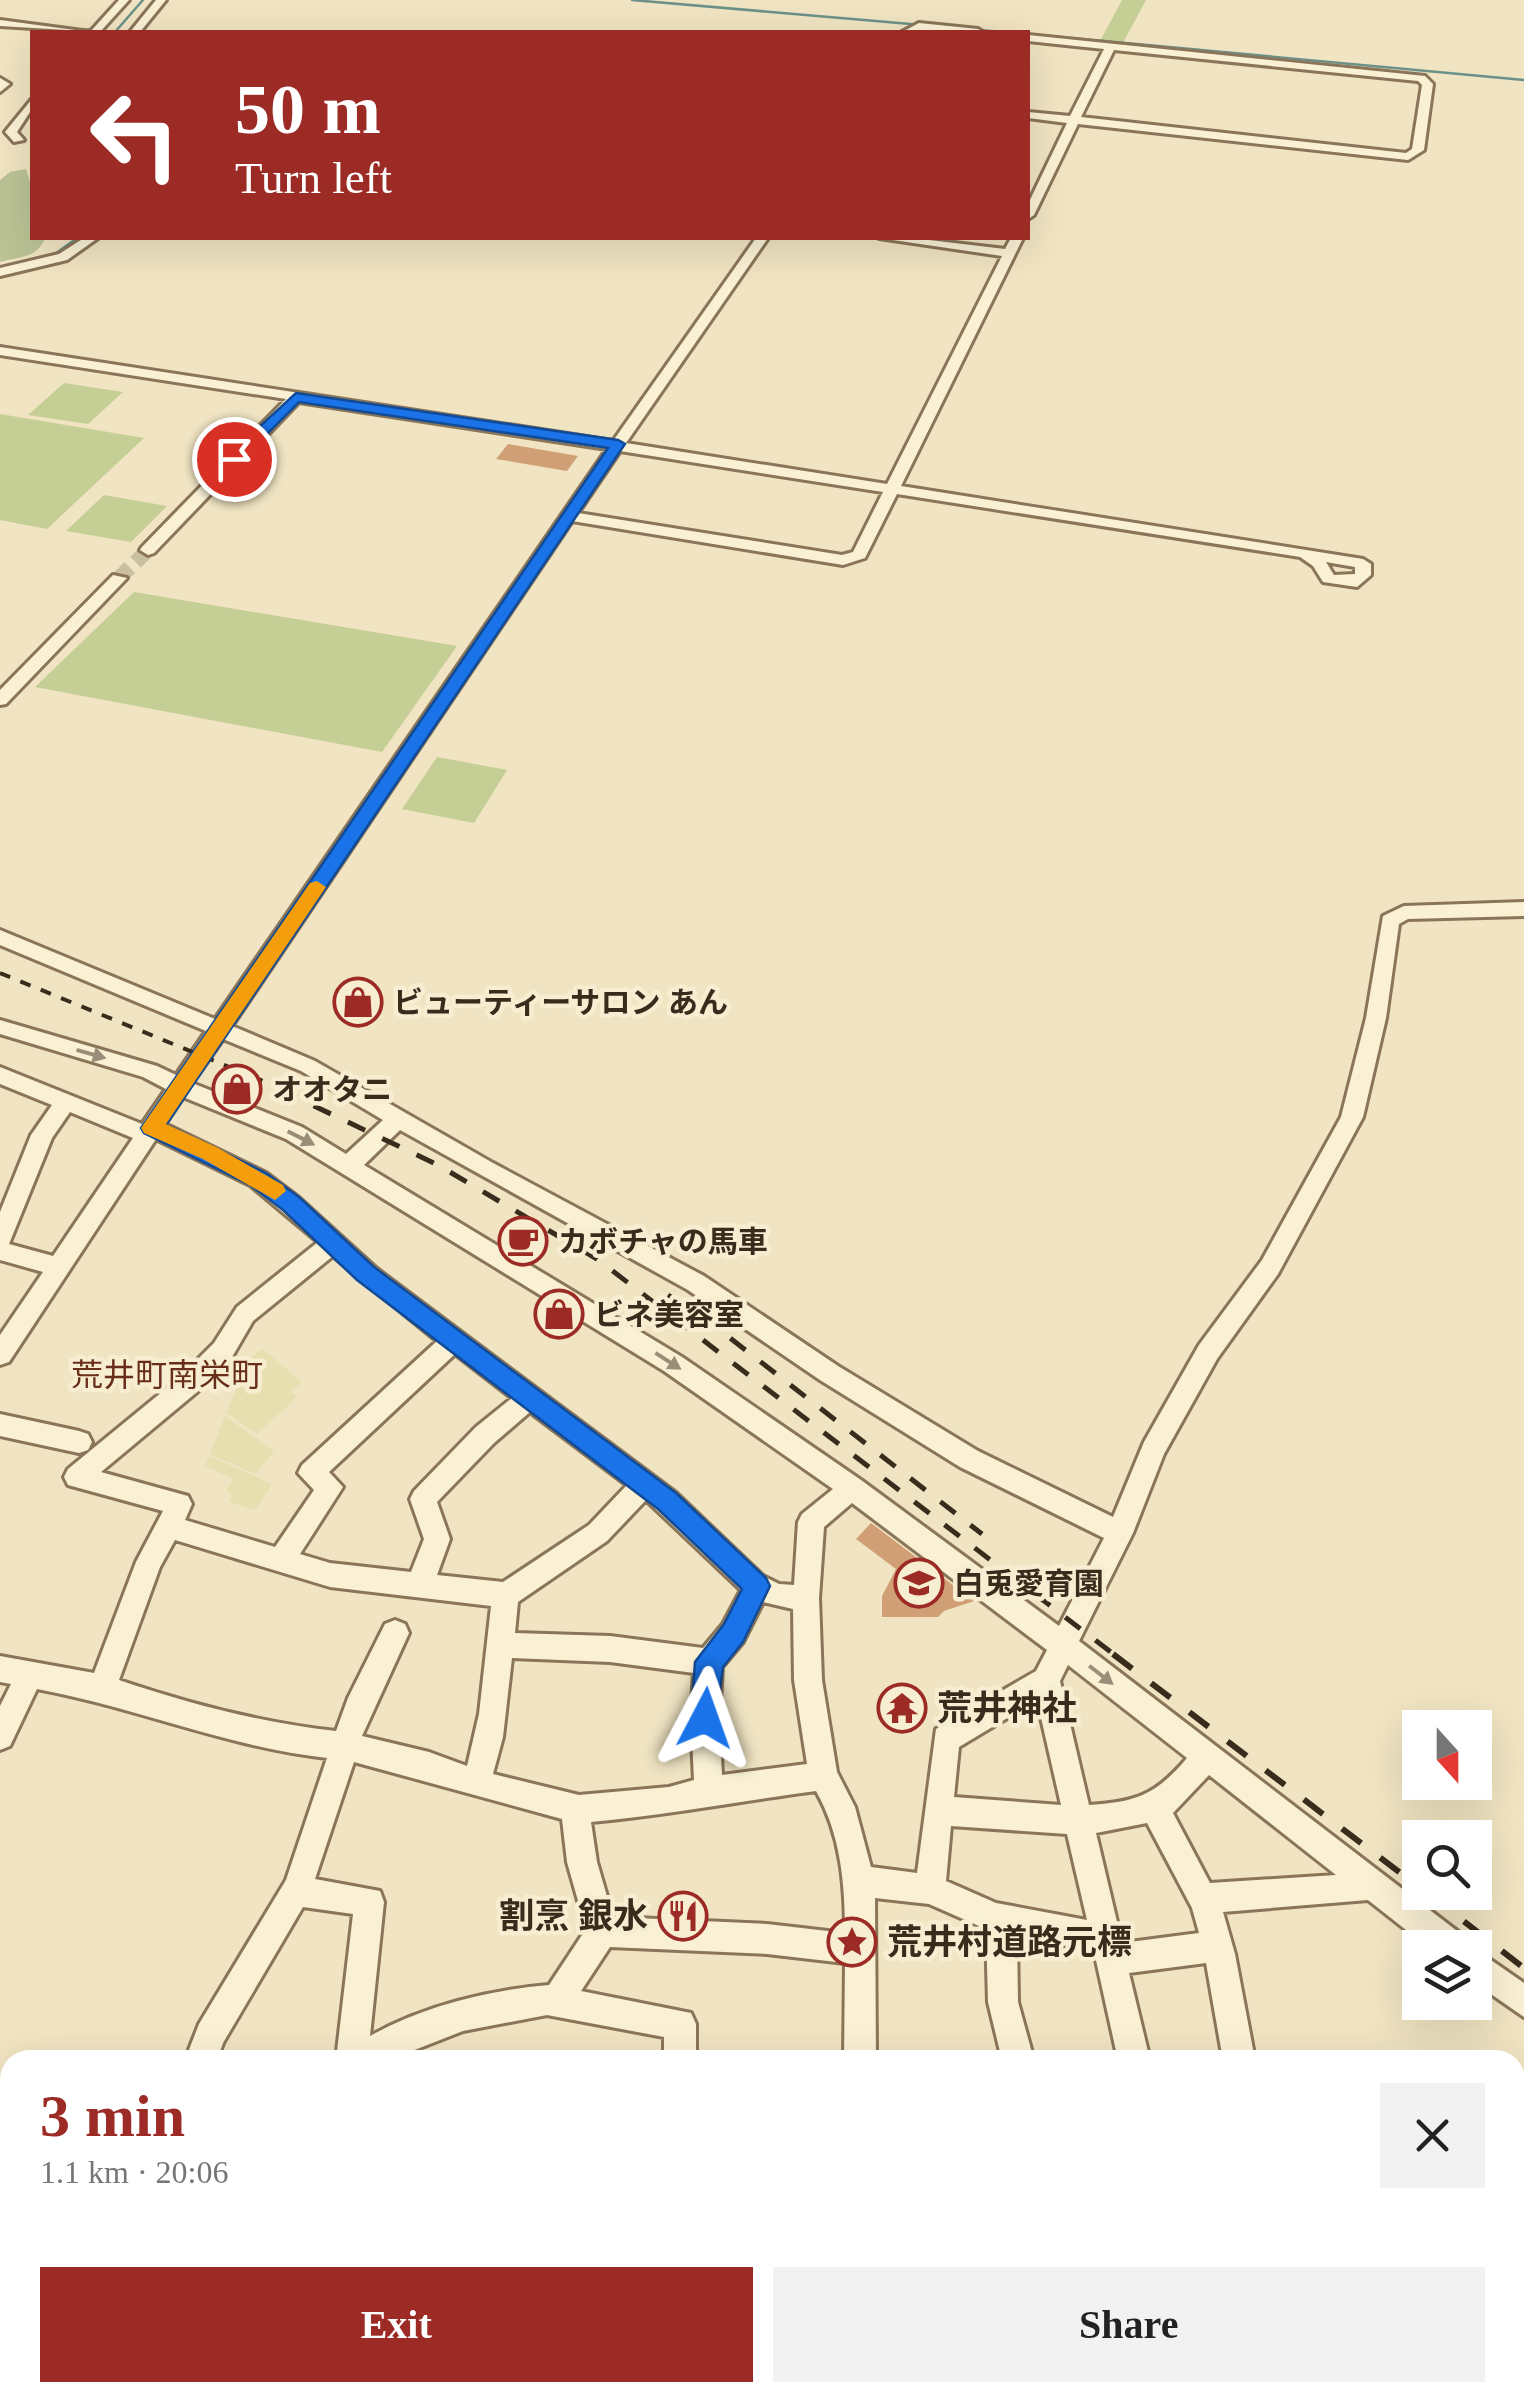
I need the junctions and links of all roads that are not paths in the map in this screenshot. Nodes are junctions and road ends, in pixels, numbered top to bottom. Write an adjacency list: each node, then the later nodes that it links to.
1 (124, 0): 6 (street)
2 (162, 0): 7 (street)
3 (0, 23): 4 (street)
4 (20, 25): 5 (street); 10 (street)
5 (66, 30)
6 (97, 30)
7 (136, 30)
8 (910, 30): 9 (street)
9 (958, 30)
10 (10, 35)
11 (1030, 38): 12 (street)
12 (1110, 46): 17 (street); 17 (street)
13 (0, 81): 14 (street)
14 (0, 89)
15 (30, 104): 18 (street)
16 (1030, 115): 17 (street)
17 (1073, 120): 19 (street)
18 (18, 140)
19 (1030, 211)
20 (89, 240): 25 (street)
21 (761, 240): 28 (street)
22 (902, 240): 24 (street)
23 (1016, 240): 24 (street)
24 (1009, 253): 29 (street)
25 (0, 272)
26 (0, 351): 27 (street)
27 (296, 397): 28 (street); 31 (street)
28 (618, 444): 29 (street); 30 (street)
29 (892, 489): 30 (street); 32 (street)
30 (570, 516): 38 (street)
31 (148, 550)
32 (1363, 564)
33 (119, 578): 34 (street)
34 (0, 700)
35 (1524, 909): 57 (street)
36 (0, 937): 38 (street)
37 (0, 1027): 40 (street, one-way to 40)
38 (220, 1028): 40 (street); 42 (street)
39 (0, 1075): 41 (street)
40 (180, 1085): 43 (street); 44 (street, one-way to 44)
41 (67, 1101): 43 (street); 45 (street)
42 (397, 1120): 44 (street); 57 (street)
43 (149, 1131): 46 (street); 48 (street)
44 (350, 1164): 55 (street, one-way to 55)
45 (0, 1240)
46 (332, 1244): 49 (street); 56 (street)
47 (0, 1252): 48 (street)
48 (58, 1267): 50 (street)
49 (454, 1340): 51 (street); 58 (street)
50 (0, 1355)
51 (531, 1396): 54 (street); 59 (street)
52 (0, 1425): 53 (street)
53 (78, 1442)
54 (645, 1484): 60 (street); 61 (street)
55 (852, 1488): 62 (street); 65 (street)
56 (169, 1527): 58 (street); 70 (street)
57 (1120, 1533): 65 (street)
58 (280, 1562): 59 (street)
59 (420, 1584): 61 (street)
60 (757, 1586): 62 (street); 66 (street)
61 (506, 1595): 64 (street)
62 (806, 1598): 74 (street)
63 (395, 1633): 72 (street)
64 (498, 1645): 66 (street); 75 (street)
65 (1064, 1646): 69 (street); 73 (street, one-way to 73)
66 (709, 1662): 76 (street)
67 (0, 1670): 68 (street)
68 (30, 1675): 70 (street); 71 (street)
69 (1046, 1680): 79 (street); 80 (street)
70 (102, 1688): 72 (street)
71 (0, 1736)
72 (346, 1746): 75 (street); 84 (street)
73 (1206, 1756): 77 (street); 82 (street)
74 (823, 1776): 76 (street); 81 (street)
75 (476, 1783): 78 (street)
76 (709, 1791): 78 (street)
77 (1154, 1806): 80 (street); 85 (street)
78 (575, 1808): 88 (street)
79 (937, 1810): 80 (street); 83 (street)
80 (1080, 1820): 90 (street)
81 (860, 1881): 83 (street); 91 (street)
82 (1370, 1882): 85 (street); 87 (street)
83 (930, 1889): 86 (street)
84 (295, 1891): 95 (street); 96 (street)
85 (1203, 1898): 89 (street)
86 (1001, 1919): 90 (street); 100 (street)
87 (1431, 1930)
88 (602, 1932): 91 (street); 93 (street)
89 (1218, 1946): 90 (street); 102 (street)
90 (1106, 1949): 101 (street)
91 (860, 1950): 99 (street)
92 (1492, 1977): 94 (street)
93 (556, 2002): 97 (street); 98 (street)
94 (1524, 2002)
95 (205, 2050)
96 (356, 2050)
97 (374, 2050)
98 (680, 2050)
99 (860, 2050)
100 (1015, 2050)
101 (1131, 2050)
102 (1237, 2050)

